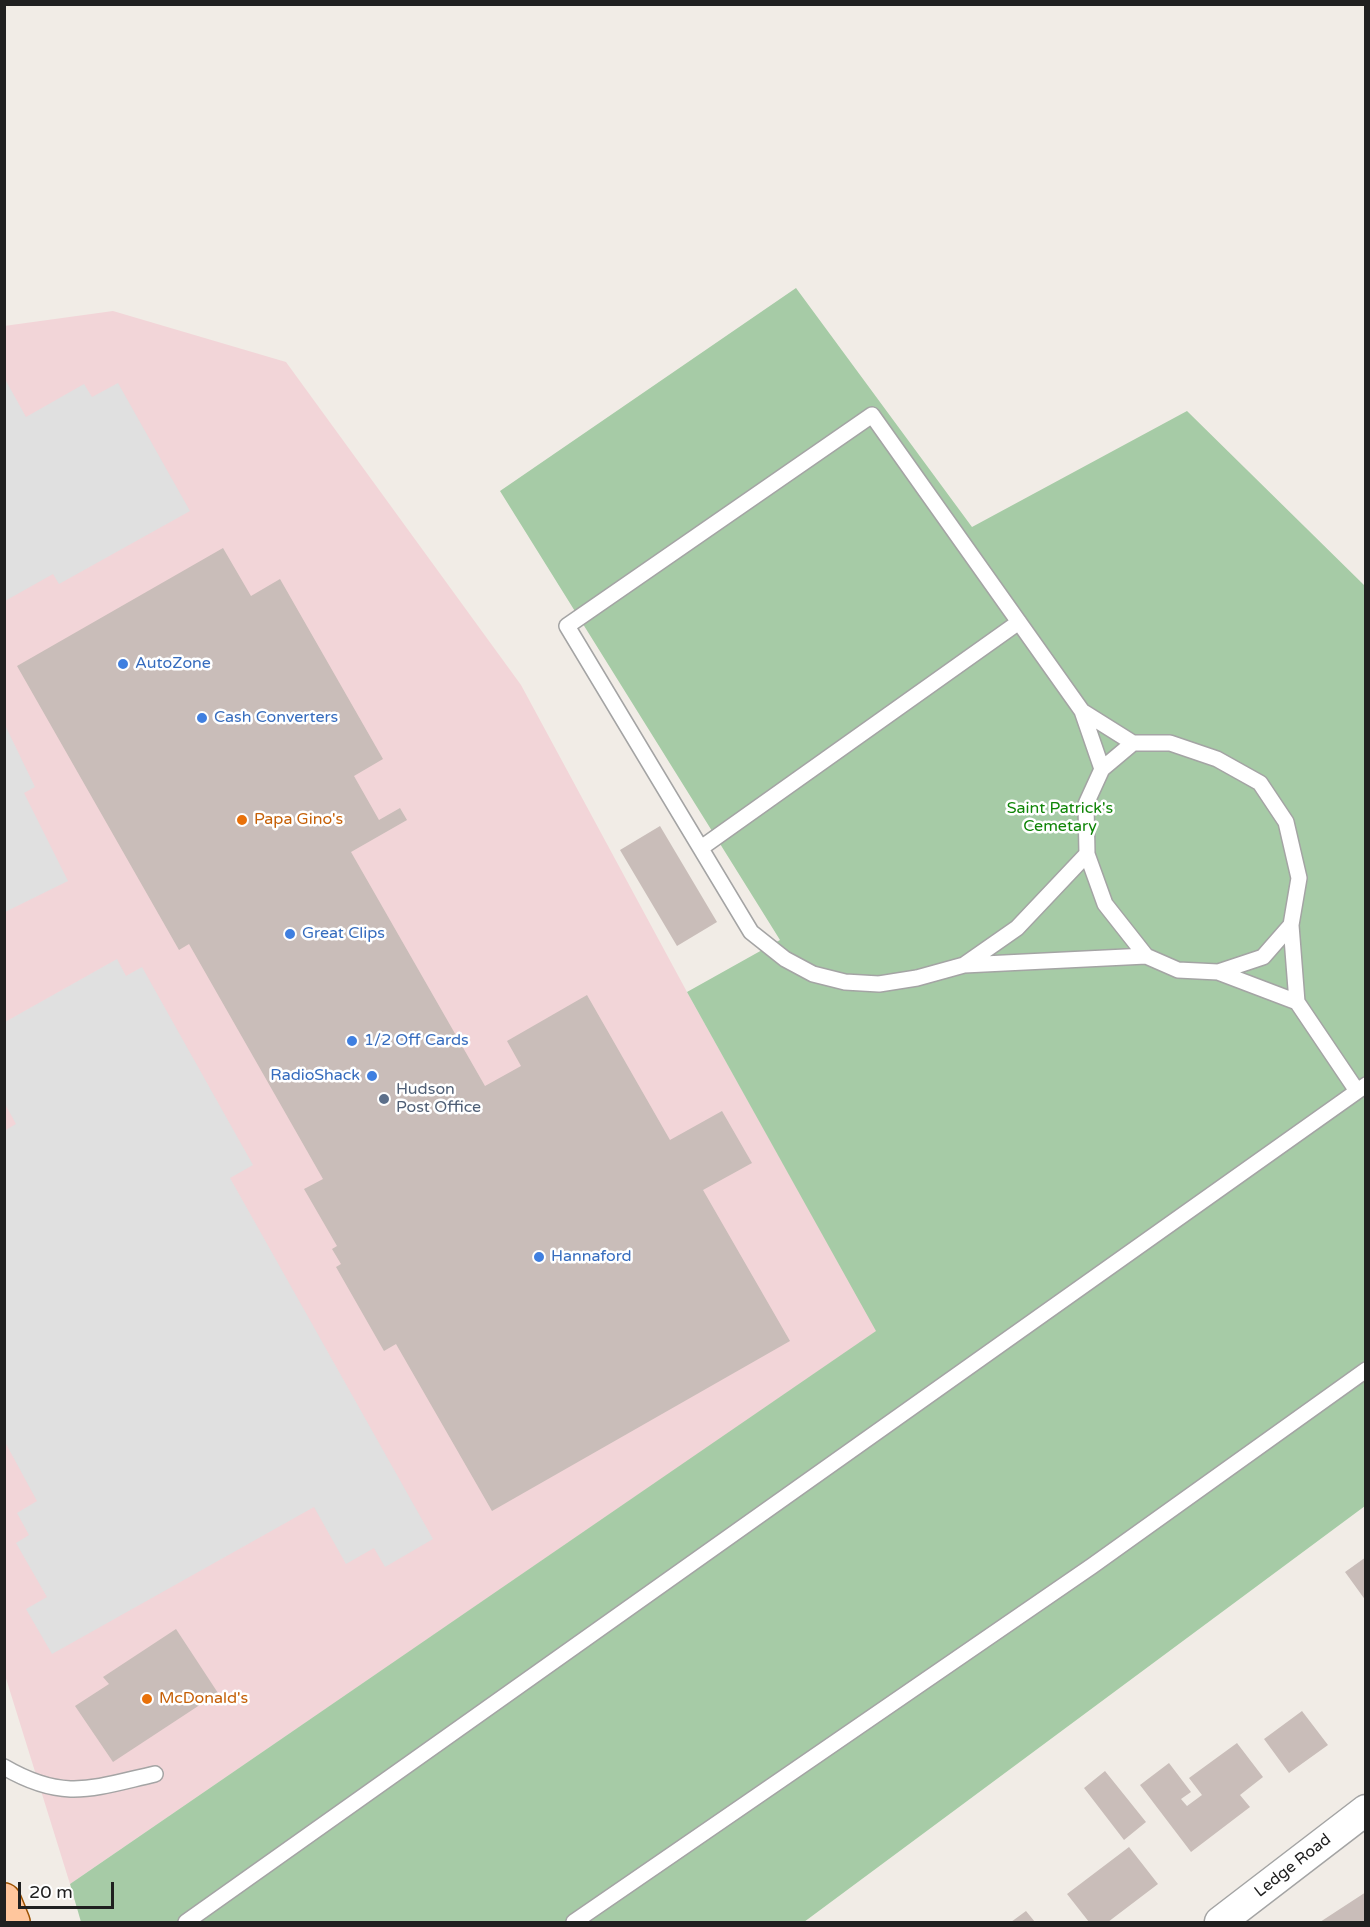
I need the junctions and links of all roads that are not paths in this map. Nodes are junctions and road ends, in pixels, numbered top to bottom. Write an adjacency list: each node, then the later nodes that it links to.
1 (1019, 622): 2 (lane); 5 (lane); 5 (lane)
2 (1082, 711): 3 (lane); 4 (lane)
3 (1132, 743): 4 (lane); 7 (lane)
4 (1102, 769): 6 (lane)
5 (701, 848): 9 (lane)
6 (1087, 854): 8 (lane); 9 (lane)
7 (1291, 925): 10 (lane); 11 (lane)
8 (1146, 956): 9 (lane); 10 (lane)
9 (963, 965)
10 (1218, 972): 11 (lane)
11 (1297, 1002): 12 (lane)
12 (1361, 1088): 19 (lane)
13 (1365, 1371): 20 (lane)
14 (4, 1767): 15 (lane)
15 (155, 1774)
16 (1365, 1810): 21 (street, Ledge Road)
17 (4, 1900): 18 (main road)
18 (13, 1923)
19 (186, 1923)
20 (574, 1923)
21 (1220, 1923)

